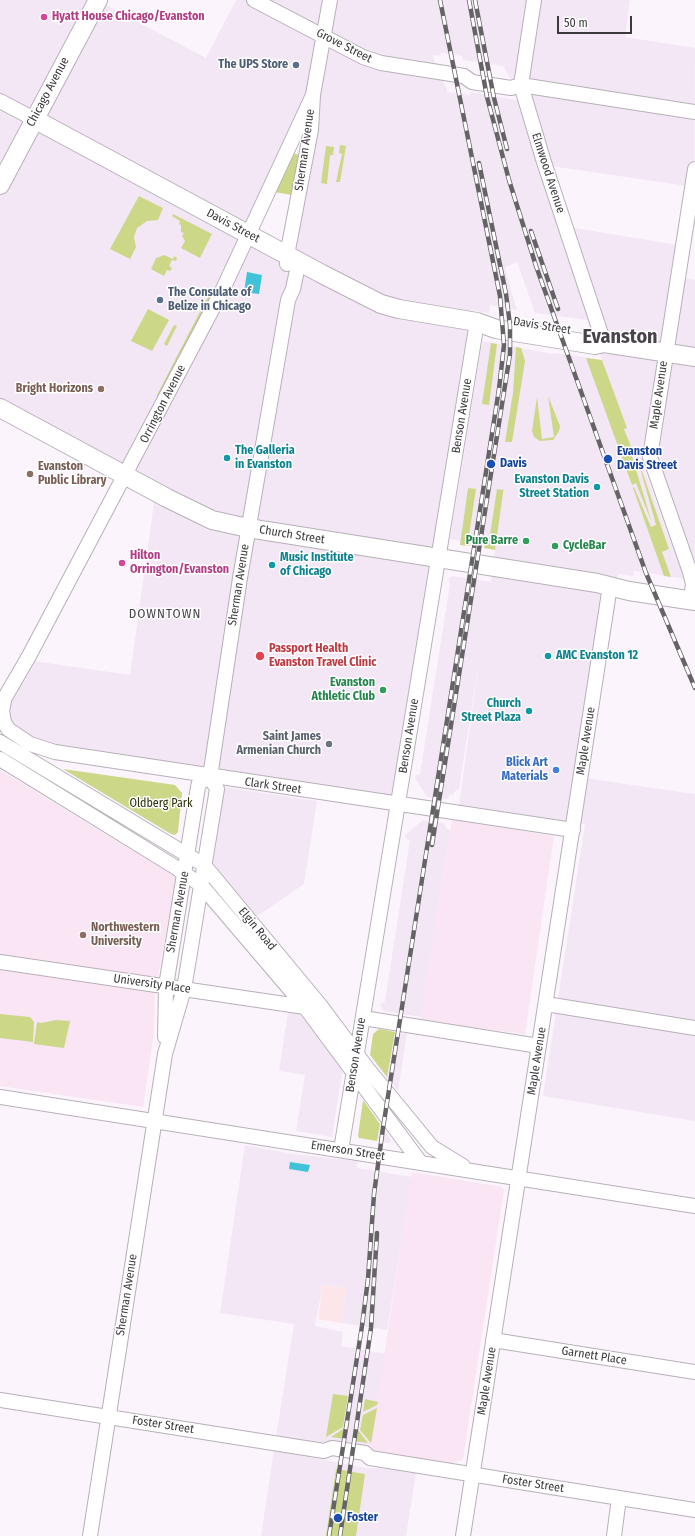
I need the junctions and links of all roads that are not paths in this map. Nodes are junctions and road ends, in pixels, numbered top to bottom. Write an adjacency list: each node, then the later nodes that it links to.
1 (98, 0): 10 (main road, Chicago Avenue)
2 (254, 0): 5 (street, Grove Street)
3 (330, 0): 5 (street, Sherman Avenue)
4 (534, 0): 6 (street, Elmwood Avenue)
5 (324, 36): 6 (street, Grove Street); 7 (street, Sherman Avenue)
6 (521, 85): 9 (street, Grove Street); 16 (street, Elmwood Avenue)
7 (312, 95): 13 (street, Orrington Avenue); 14 (street, Sherman Avenue)
8 (0, 101): 10 (street, Davis Street)
9 (695, 112)
10 (34, 119): 12 (main road, Chicago Avenue); 13 (main road, Davis Street)
11 (695, 169): 17 (street, Maple Avenue)
12 (0, 185)
13 (249, 234): 14 (main road, Davis Street); 20 (street, Orrington Avenue)
14 (293, 258): 15 (main road, Davis Street); 21 (street, Sherman Avenue)
15 (477, 322): 16 (main road, Davis Street); 22 (street, Benson Avenue)
16 (604, 342): 17 (main road, Davis Street)
17 (665, 353): 18 (main road, Davis Street); 24 (street, Maple Avenue)
18 (695, 357)
19 (0, 408): 20 (main road, Church Street)
20 (125, 476): 21 (main road, Church Street); 25 (street, Orrington Avenue)
21 (248, 528): 22 (main road, Church Street); 27 (street, Sherman Avenue)
22 (438, 559): 23 (main road, Church Street); 31 (street, Benson Avenue)
23 (610, 586): 24 (main road, Church Street); 32 (street, Maple Avenue)
24 (694, 595)
25 (2, 703): 29 (street, Clark Street)
26 (0, 742): 33 (street, Elgin Road)
27 (214, 747): 29 (street); 30 (street, Sherman Avenue)
28 (0, 759): 35 (street, Elgin Road)
29 (189, 773): 30 (street, Clark Street)
30 (210, 776): 31 (street, Clark Street); 33 (street, Sherman Avenue); 34 (street, Sherman Avenue)
31 (398, 804): 32 (street, Clark Street); 42 (street, Benson Avenue)
32 (573, 830): 40 (street, Maple Avenue)
33 (188, 854): 34 (street, Elgin Road); 35 (street, Sherman Avenue)
34 (204, 865): 36 (street, Sherman Avenue); 46 (street, Elgin Road)
35 (185, 873): 36 (street, Elgin Road); 38 (street, Sherman Avenue)
36 (201, 885): 39 (street, Sherman Avenue); 41 (street, Elgin Road)
37 (0, 962): 38 (street, University Place)
38 (166, 986): 39 (street, University Place); 45 (street, Sherman Avenue)
39 (184, 989): 41 (street, University Place); 45 (street, Sherman Avenue)
40 (546, 1004): 43 (street); 44 (street, Maple Avenue)
41 (305, 1007): 47 (street, Elgin Road)
42 (363, 1018): 44 (street); 46 (street, Benson Avenue)
43 (695, 1028)
44 (539, 1046): 53 (street, Maple Avenue)
45 (165, 1054): 49 (street, Sherman Avenue)
46 (357, 1054): 47 (street, Benson Avenue); 52 (street, Elgin Road)
47 (354, 1072): 50 (street, Benson Avenue); 51 (street, Elgin Road)
48 (0, 1098): 49 (street, Emerson Street)
49 (154, 1120): 50 (street, Emerson Street); 58 (street, Sherman Avenue)
50 (341, 1150): 51 (street, Emerson Street)
51 (420, 1162): 52 (street, Emerson Street)
52 (468, 1169): 53 (street, Emerson Street)
53 (519, 1177): 54 (street, Emerson Street); 55 (street, Maple Avenue)
54 (695, 1206)
55 (493, 1340): 56 (street, Garnett Place); 59 (street, Maple Avenue)
56 (695, 1372)
57 (0, 1400): 58 (street, Foster Street)
58 (107, 1417): 59 (street, Foster Street); 62 (street, Sherman Avenue)
59 (472, 1474): 60 (street, Foster Street); 63 (street, Maple Avenue)
60 (619, 1498): 61 (street, Foster Street); 64 (street)
61 (695, 1510)
62 (90, 1536)
63 (463, 1536)
64 (614, 1536)

